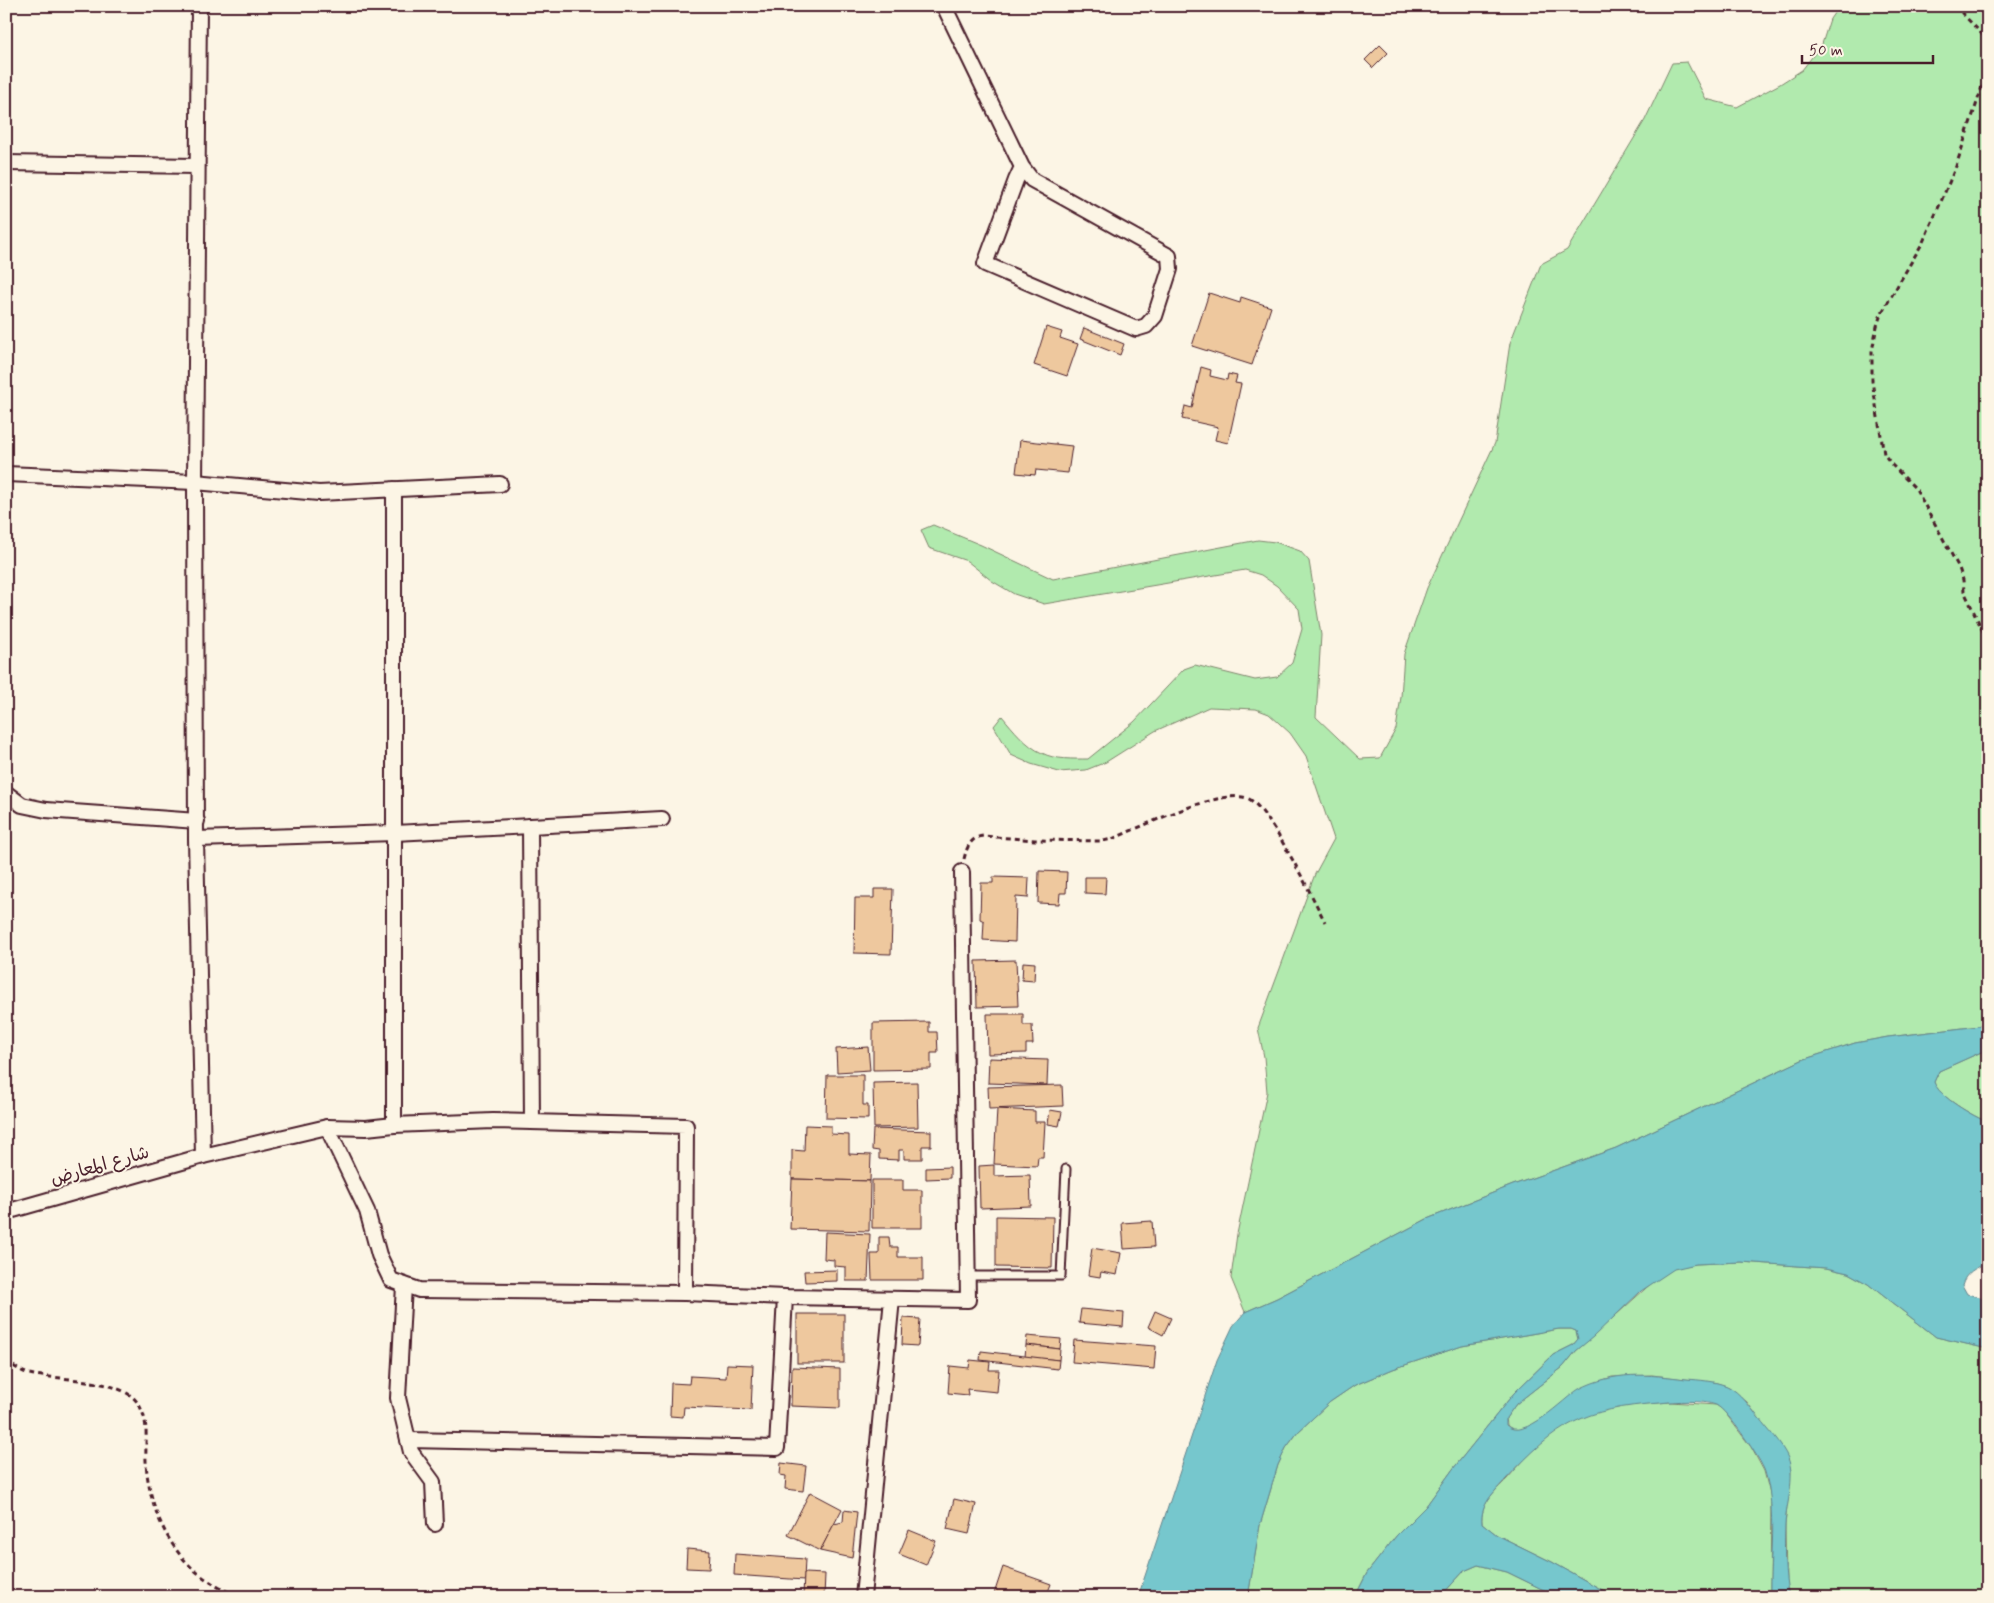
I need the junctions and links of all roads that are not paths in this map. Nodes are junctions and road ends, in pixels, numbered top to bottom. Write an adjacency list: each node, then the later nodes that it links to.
1 (199, 6): 4 (street)
2 (944, 6): 5 (street)
3 (6, 163): 4 (street)
4 (196, 166): 7 (street)
5 (1022, 167): 5 (street)
6 (6, 474): 7 (street)
7 (195, 482): 9 (street); 12 (street)
8 (500, 484): 9 (street)
9 (394, 490): 14 (street)
10 (6, 793): 12 (street)
11 (662, 819): 13 (street)
12 (197, 821): 15 (street)
13 (530, 826): 14 (street); 17 (street)
14 (395, 833): 15 (street); 18 (street)
15 (196, 839): 20 (street)
16 (962, 872): 23 (street)
17 (532, 1122): 18 (street, شارع المعارض); 25 (street, شارع المعارض)
18 (394, 1125): 19 (street, شارع المعارض)
19 (327, 1127): 20 (street, شارع المعارض); 24 (street)
20 (203, 1156): 22 (street, شارع المعارض)
21 (1066, 1169): 23 (lane)
22 (6, 1212)
23 (968, 1276): 27 (street)
24 (404, 1285): 25 (street); 28 (street)
25 (685, 1293): 26 (street)
26 (785, 1297): 27 (street); 28 (street)
27 (892, 1298): 30 (street)
28 (408, 1440): 29 (street)
29 (435, 1524)
30 (862, 1597)

